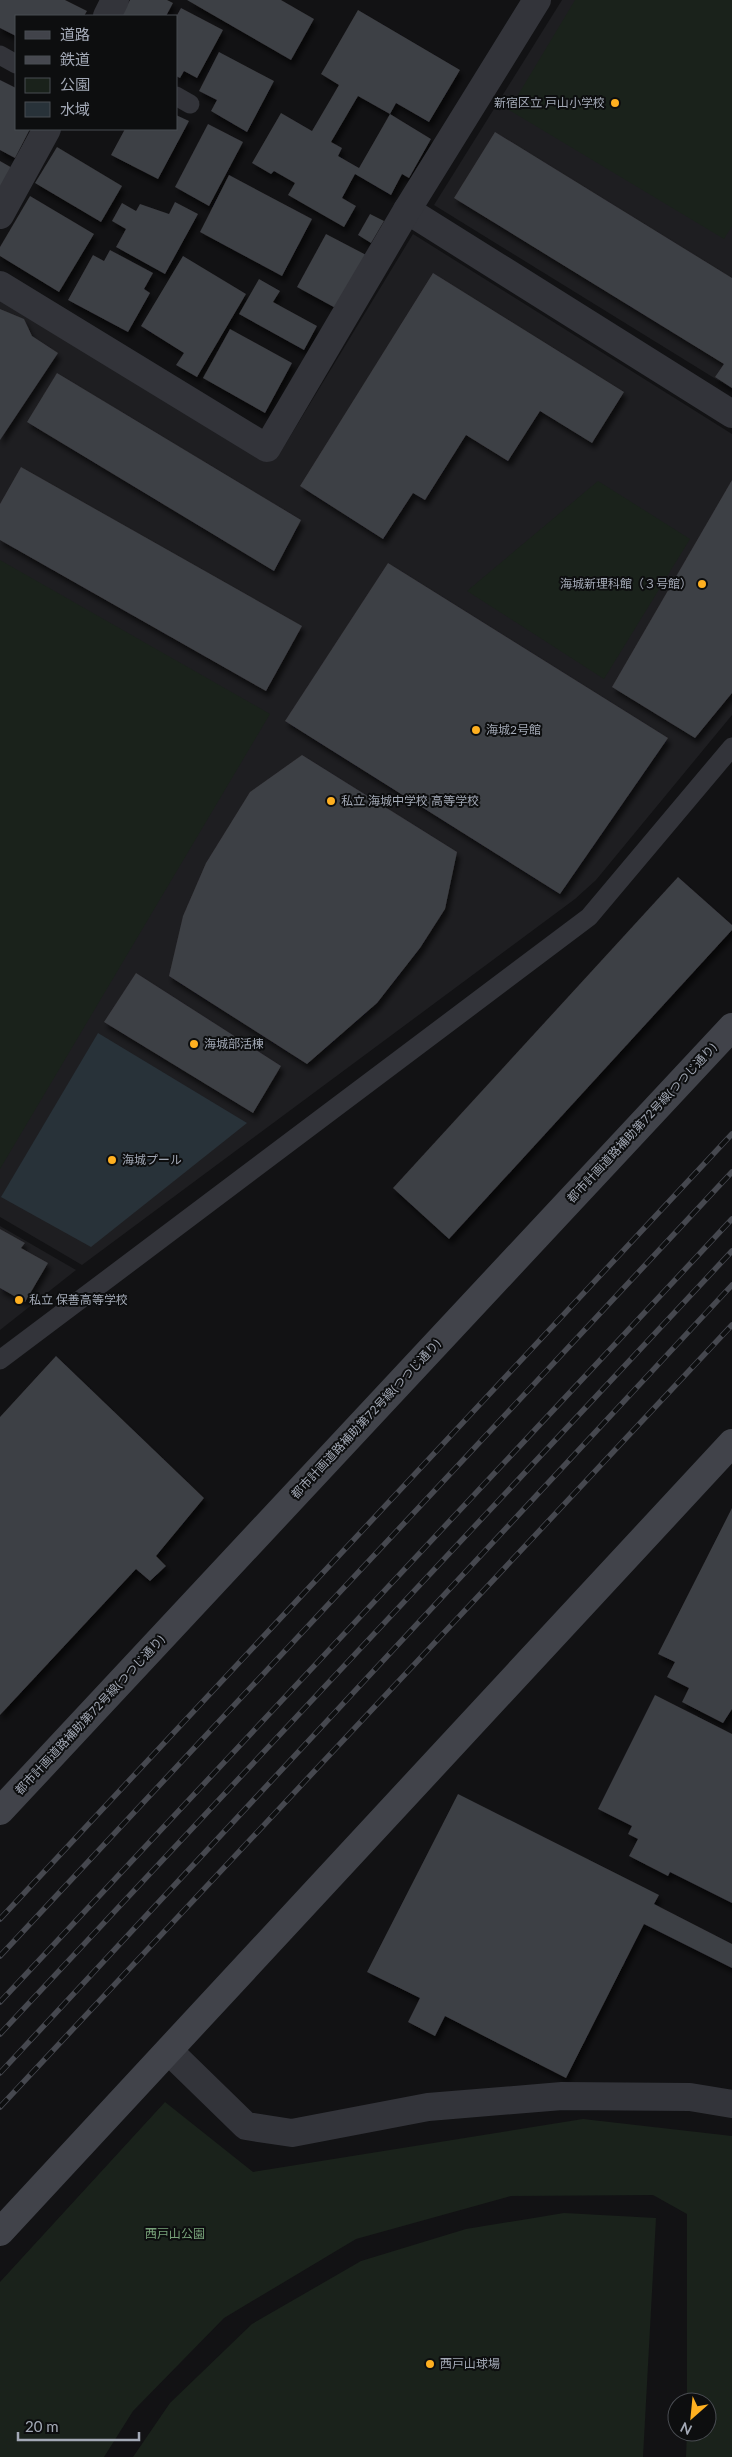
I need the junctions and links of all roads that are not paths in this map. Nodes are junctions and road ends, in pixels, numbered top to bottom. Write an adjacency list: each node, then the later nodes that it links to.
1 (115, 0): 3 (street)
2 (537, 0): 7 (street)
3 (108, 15)
4 (0, 55): 5 (lane)
5 (15, 63)
6 (46, 130): 8 (street)
7 (407, 210): 9 (street); 10 (street)
8 (0, 215)
9 (0, 285)
10 (732, 414)
11 (732, 747): 13 (lane)
12 (732, 1027): 15 (street, 都市計画道路補助第72号線(つつじ通り))
13 (0, 1360)
14 (732, 1443): 16 (street)
15 (0, 1811)
16 (170, 2051): 17 (street); 18 (street)
17 (732, 2104)
18 (0, 2232)

